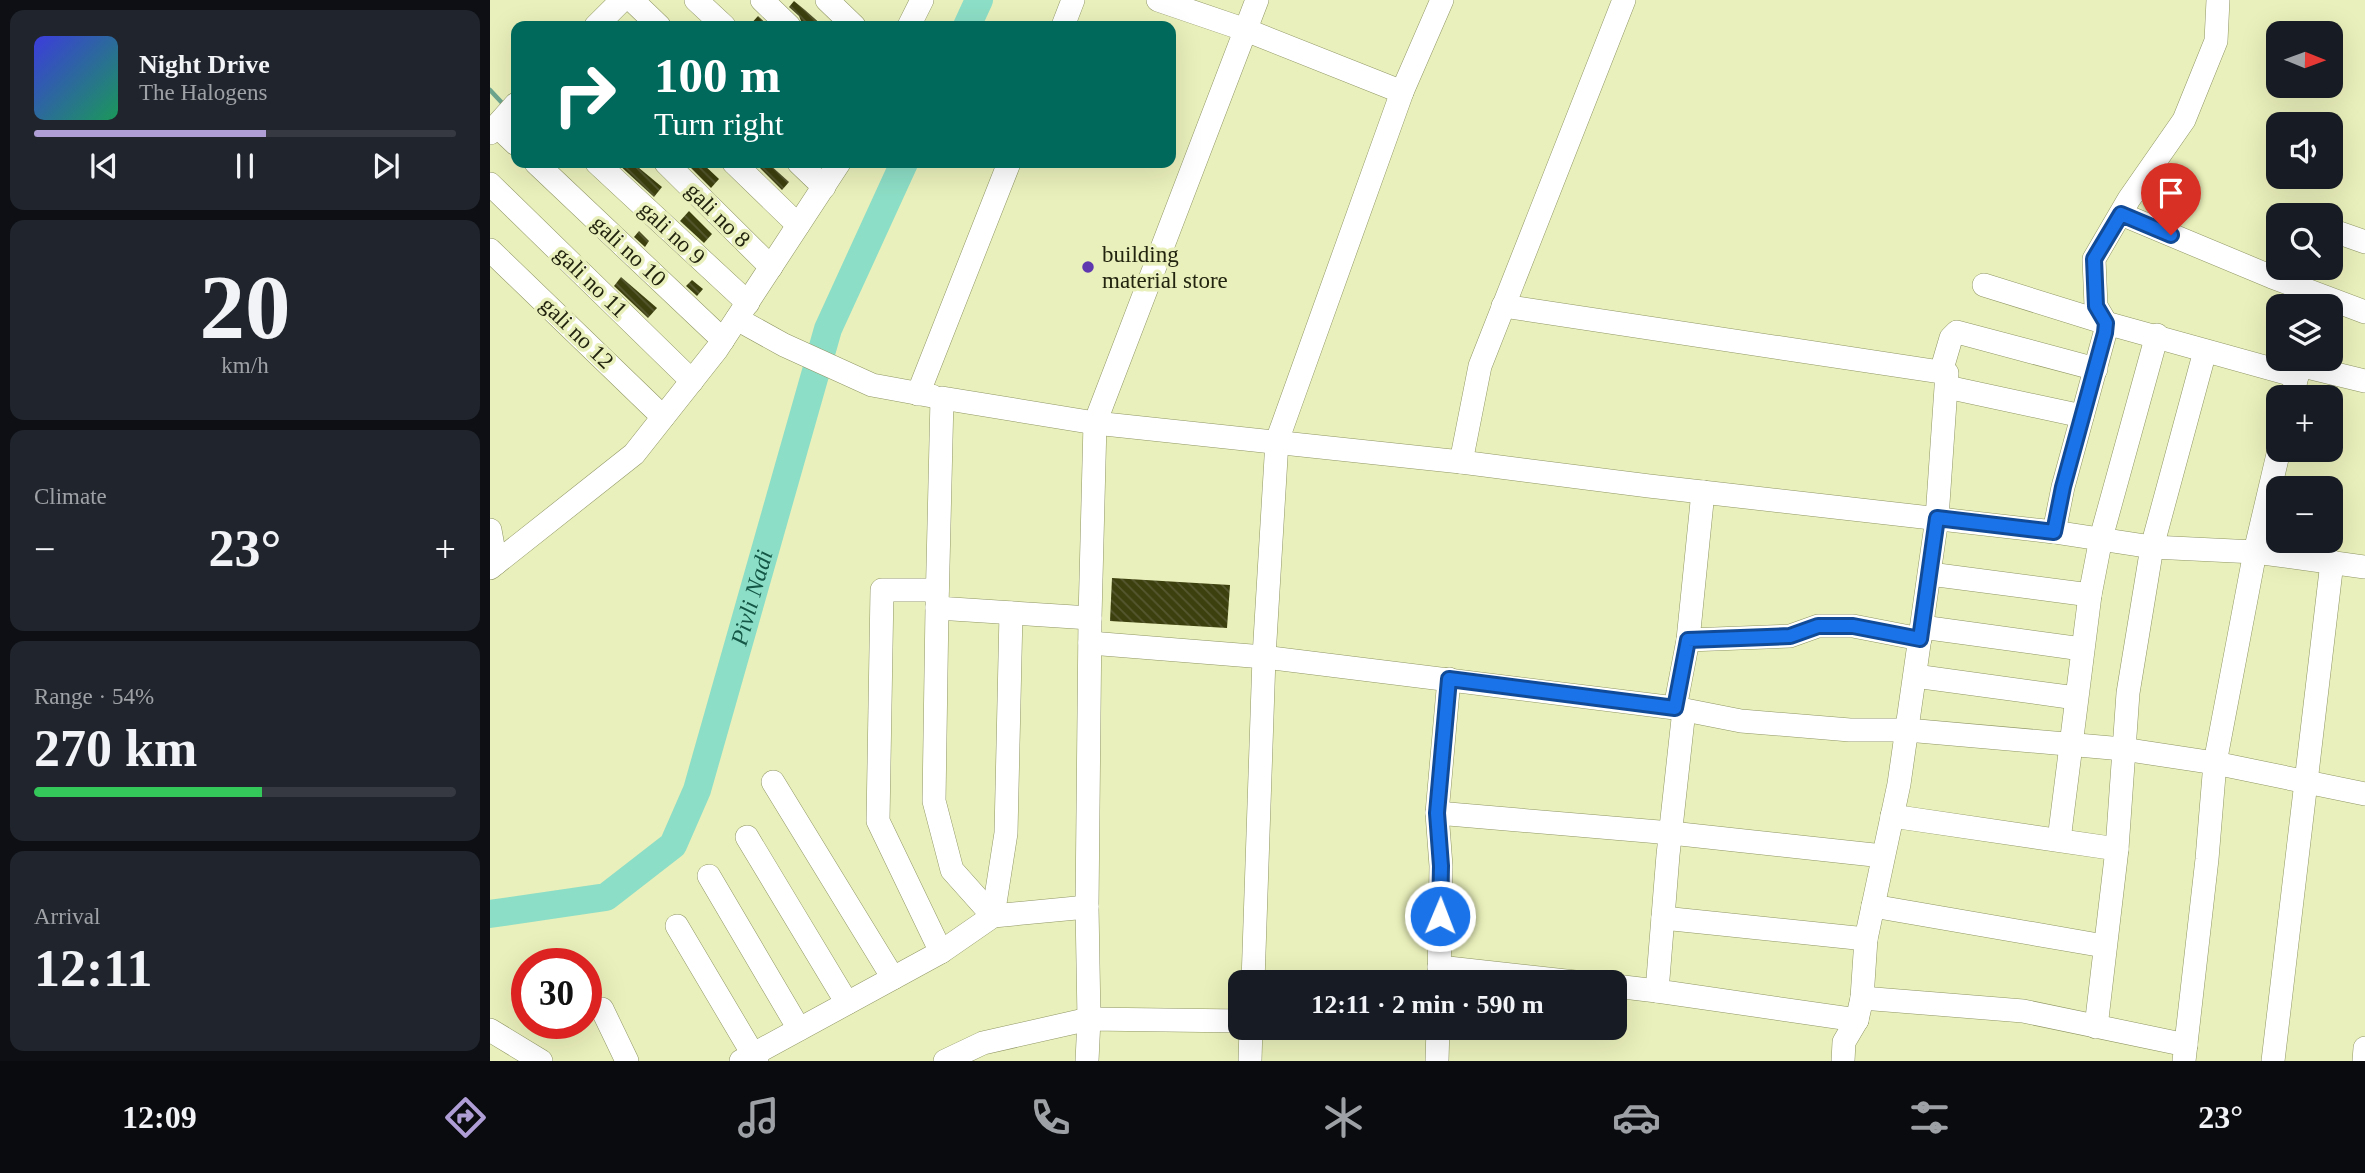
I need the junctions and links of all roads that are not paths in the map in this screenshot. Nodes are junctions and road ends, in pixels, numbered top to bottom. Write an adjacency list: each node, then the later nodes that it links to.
1 (622, 0): 13 (street)
2 (632, 0): 14 (street)
3 (696, 0): 15 (street)
4 (762, 0): 16 (street)
5 (827, 0): 17 (street)
6 (922, 0): 18 (street)
7 (1073, 0): 19 (street)
8 (1158, 0): 20 (street)
9 (1257, 0): 20 (street)
10 (1442, 0): 21 (street)
11 (1625, 0): 41 (street)
12 (2218, 0): 34 (street)
13 (601, 21)
14 (654, 21)
15 (719, 21)
16 (784, 21)
17 (849, 21)
18 (912, 21)
19 (1065, 21)
20 (1246, 30): 21 (street); 58 (street)
21 (1402, 92): 59 (street)
22 (511, 110): 23 (street)
23 (494, 130): 24 (street)
24 (511, 141)
25 (541, 168): 46 (street, gali no 10)
26 (602, 168): 42 (street, gali no 9)
27 (671, 168): 39 (street, gali no 8)
28 (739, 168): 35 (street)
29 (804, 168): 33 (street)
30 (836, 168): 33 (street)
31 (1007, 168): 54 (street)
32 (490, 184): 50 (street, gali no 11)
33 (824, 187): 35 (street)
34 (2121, 214): 43 (street); 44 (street)
35 (798, 226): 39 (street)
36 (2343, 234): 37 (street)
37 (2365, 242)
38 (490, 250): 57 (street, gali no 12)
39 (771, 267): 42 (street)
40 (1984, 285): 44 (street)
41 (1503, 306): 49 (street); 60 (street)
42 (742, 311): 46 (street); 54 (street, gali no 9)
43 (2365, 312)
44 (2106, 323): 45 (street); 48 (street)
45 (2157, 335): 47 (street); 66 (street)
46 (723, 340): 50 (street)
47 (2206, 351): 52 (street); 67 (street)
48 (2096, 369): 49 (street); 56 (street)
49 (1944, 379): 56 (street); 63 (street)
50 (692, 381): 57 (street)
51 (2365, 381): 53 (street)
52 (2291, 385)
53 (2294, 385)
54 (918, 394): 55 (street, gali no 9)
55 (942, 398): 58 (street, gali no 9); 74 (street)
56 (2082, 416): 65 (street)
57 (663, 417): 70 (street)
58 (1095, 423): 59 (street, gali no 9); 76 (street)
59 (1277, 441): 60 (street, gali no 9); 81 (street)
60 (1461, 462): 62 (street, gali no 9)
61 (2276, 462): 68 (street)
62 (1703, 492): 63 (street, gali no 9); 78 (street)
63 (1937, 518): 65 (street, gali no 9); 72 (street)
64 (490, 530): 70 (street)
65 (2054, 532): 66 (street, gali no 9)
66 (2101, 538): 67 (street, gali no 9); 73 (street)
67 (2152, 547): 68 (street, gali no 9); 88 (street)
68 (2255, 552): 69 (street, gali no 9); 89 (street)
69 (2332, 562): 71 (street, gali no 9); 90 (street)
70 (493, 565)
71 (2365, 567)
72 (1930, 574): 73 (street); 77 (street)
73 (2090, 595): 80 (street)
74 (937, 599): 75 (street); 103 (street); 108 (street)
75 (1011, 613): 76 (street); 103 (street)
76 (1090, 618): 79 (street)
77 (1921, 633): 78 (street); 80 (street); 82 (street)
78 (1688, 640): 85 (street)
79 (1090, 643): 81 (street); 102 (street)
80 (2082, 649): 84 (street)
81 (1264, 657): 83 (street); 109 (street)
82 (1915, 676): 84 (street); 86 (street)
83 (1449, 679): 85 (street); 93 (street)
84 (2076, 698): 87 (street)
85 (1680, 709): 86 (street); 95 (street)
86 (1907, 730): 87 (street); 94 (street)
87 (2070, 744): 88 (street); 97 (street)
88 (2123, 749): 89 (street); 98 (street)
89 (2215, 763): 90 (street); 125 (street)
90 (2305, 781): 92 (street); 134 (street)
91 (773, 782): 111 (street)
92 (2365, 794)
93 (1437, 813): 95 (street); 110 (street)
94 (1892, 816): 97 (street); 99 (street)
95 (1671, 833): 99 (street); 104 (street)
96 (747, 837): 114 (street)
97 (2059, 840): 98 (street)
98 (2117, 849): 107 (street)
99 (1884, 856): 101 (street)
100 (709, 876): 120 (street)
101 (1873, 906): 106 (street); 107 (street)
102 (1087, 907): 103 (street); 117 (street)
103 (993, 916): 108 (street)
104 (1663, 918): 106 (street); 113 (street)
105 (677, 926): 126 (street)
106 (1866, 939): 116 (street)
107 (2104, 946): 119 (street)
108 (941, 952): 111 (street)
109 (1252, 970)
110 (1439, 970)
111 (893, 978): 114 (street)
112 (1627, 987): 113 (street)
113 (1657, 991): 116 (street)
114 (847, 1003): 120 (street)
115 (602, 1009): 128 (street)
116 (1860, 1009): 119 (street); 133 (street)
117 (1089, 1019): 118 (street); 129 (street); 130 (street)
118 (1228, 1020)
119 (2096, 1027): 125 (street)
120 (799, 1029): 126 (street)
121 (490, 1030): 127 (street)
122 (1251, 1040): 131 (street)
123 (1438, 1040): 132 (street)
124 (2365, 1048): 135 (street)
125 (2185, 1053)
126 (750, 1059)
127 (541, 1061)
128 (627, 1061)
129 (945, 1061)
130 (1087, 1061)
131 (1251, 1061)
132 (1437, 1061)
133 (1843, 1061)
134 (2273, 1061)
135 (2364, 1061)

